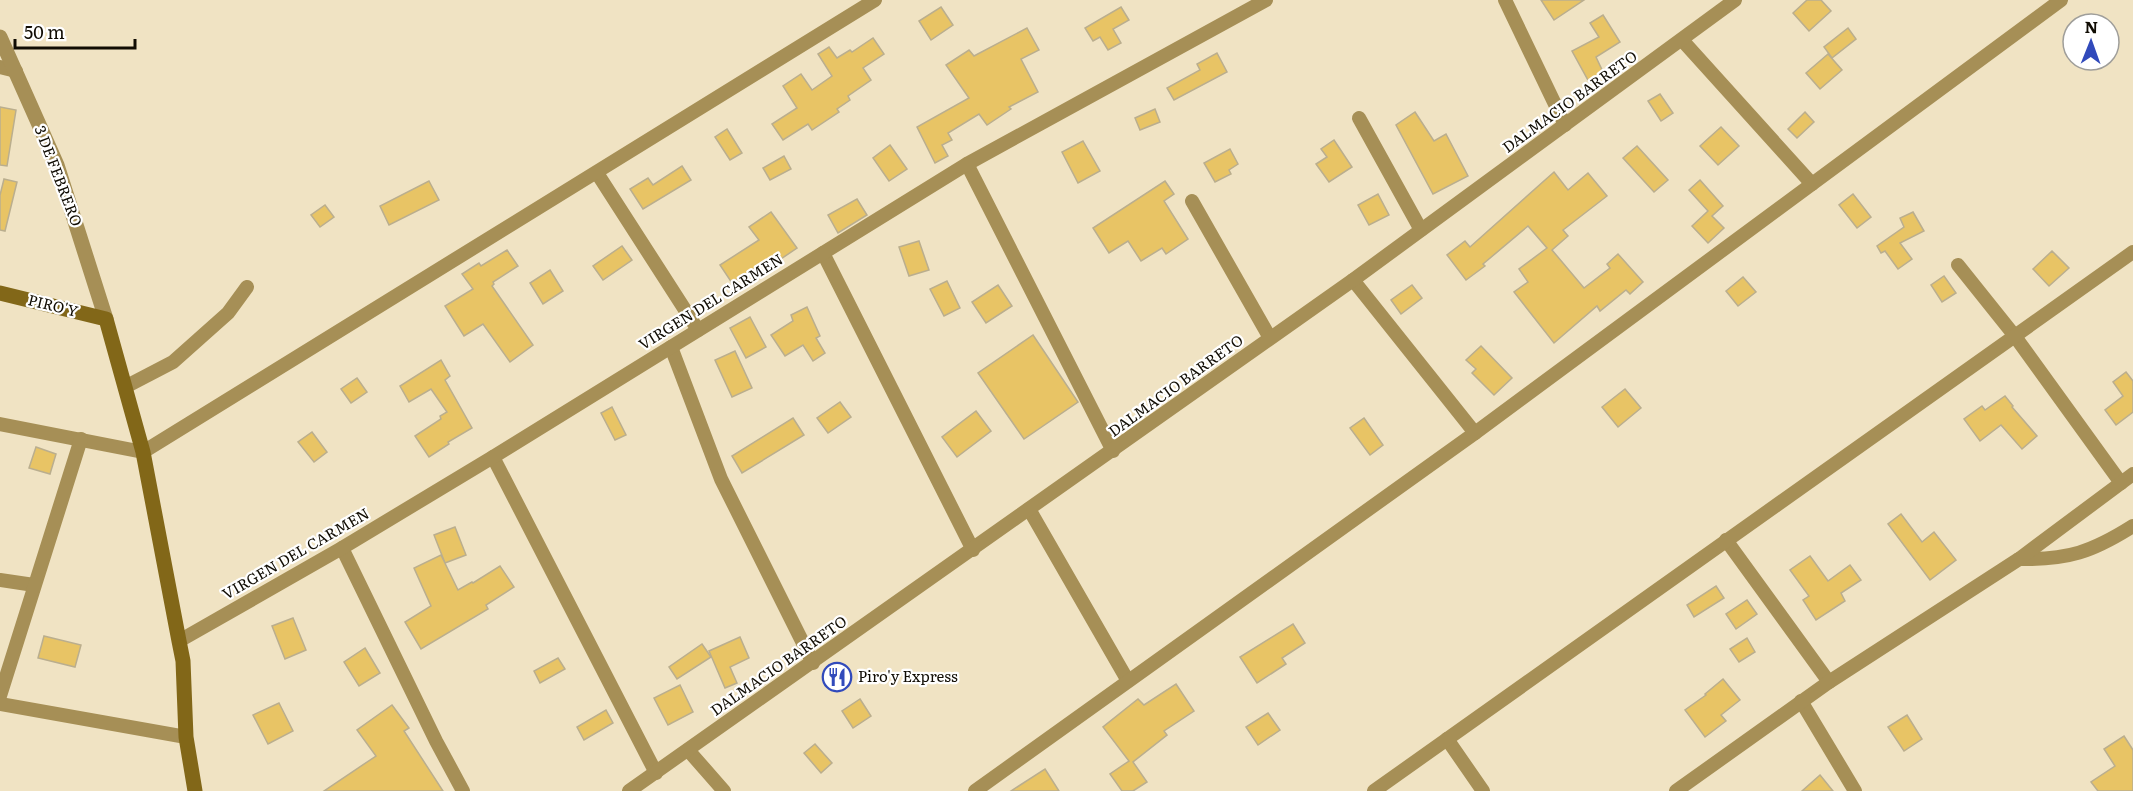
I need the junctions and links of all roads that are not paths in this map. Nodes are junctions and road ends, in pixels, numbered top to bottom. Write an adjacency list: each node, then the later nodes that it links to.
1 (875, 0): 14 (street)
2 (1266, 0): 13 (street, VIRGEN DEL CARMEN)
3 (1505, 0): 12 (street)
4 (1735, 0): 6 (street, DALMACIO BARRETO)
5 (2061, 0): 15 (street)
6 (1716, 6): 8 (street, DALMACIO BARRETO)
7 (0, 37): 10 (street, 3 DE FEBRERO)
8 (1682, 40): 12 (street, DALMACIO BARRETO); 15 (street)
9 (0, 67): 10 (street)
10 (16, 71): 24 (street, 3 DE FEBRERO)
11 (1359, 118): 17 (street)
12 (1565, 125): 17 (street, DALMACIO BARRETO)
13 (967, 164): 19 (street, VIRGEN DEL CARMEN); 33 (street)
14 (597, 173): 25 (street); 34 (street)
15 (1812, 184): 31 (street)
16 (1192, 201): 27 (street)
17 (1421, 230): 21 (street, DALMACIO BARRETO)
18 (2133, 252): 26 (street)
19 (823, 253): 25 (street, VIRGEN DEL CARMEN); 42 (street)
20 (1958, 265): 26 (street)
21 (1353, 280): 27 (street, DALMACIO BARRETO); 31 (street)
22 (247, 287): 29 (street)
23 (0, 293): 24 (main road, PIRO'Y)
24 (106, 319): 29 (main road)
25 (698, 330): 28 (street, VIRGEN DEL CARMEN)
26 (2014, 335): 37 (street); 40 (street)
27 (1270, 338): 33 (street, DALMACIO BARRETO)
28 (671, 347): 35 (street, VIRGEN DEL CARMEN); 47 (street)
29 (125, 387): 34 (main road)
30 (0, 424): 32 (street)
31 (1475, 433): 48 (street)
32 (81, 440): 34 (street); 45 (street)
33 (1113, 451): 38 (street, DALMACIO BARRETO)
34 (143, 452): 46 (main road)
35 (493, 457): 41 (street, VIRGEN DEL CARMEN); 56 (street)
36 (2133, 474): 37 (street)
37 (2121, 483): 43 (street)
38 (1029, 509): 42 (street, DALMACIO BARRETO); 48 (street)
39 (2133, 526): 43 (street)
40 (1726, 540): 49 (street); 54 (street)
41 (342, 548): 46 (street, VIRGEN DEL CARMEN); 58 (street)
42 (973, 550): 47 (street, DALMACIO BARRETO)
43 (2019, 558): 49 (street)
44 (0, 580): 45 (street)
45 (34, 585): 50 (street)
46 (179, 641): 53 (main road)
47 (813, 663): 55 (street, DALMACIO BARRETO)
48 (1128, 681): 61 (street)
49 (1829, 682): 51 (street)
50 (0, 696)
51 (1801, 701): 64 (street); 65 (street)
52 (0, 704): 53 (street)
53 (186, 737): 57 (main road)
54 (1447, 739): 62 (street); 63 (street)
55 (688, 750): 56 (street, DALMACIO BARRETO); 60 (street)
56 (656, 773): 59 (street, DALMACIO BARRETO)
57 (195, 791)
58 (463, 791)
59 (629, 791)
60 (724, 791)
61 (975, 791)
62 (1374, 791)
63 (1483, 791)
64 (1676, 791)
65 (1855, 791)

